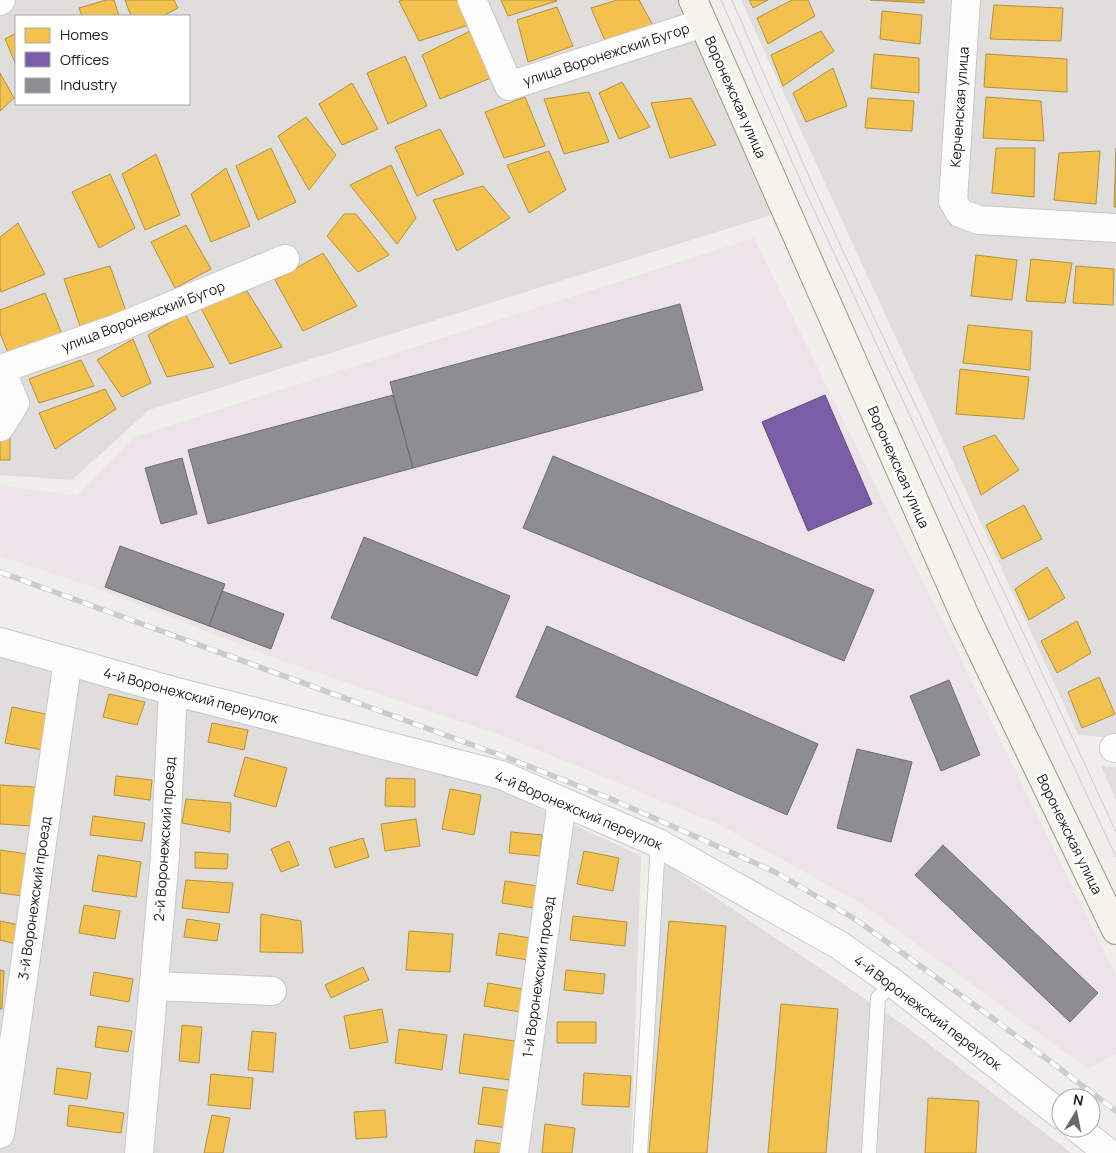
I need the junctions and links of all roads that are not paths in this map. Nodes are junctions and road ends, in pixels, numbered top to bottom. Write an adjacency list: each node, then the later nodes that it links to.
1 (472, 0): 3 (street, улица Воронежский Бугор)
2 (966, 0): 4 (street, Керченская улица)
3 (698, 11): 13 (street, Воронежская улица)
4 (1116, 228)
5 (285, 259): 6 (street, улица Воронежский Бугор)
6 (0, 369): 7 (street)
7 (0, 427)
8 (0, 642): 9 (street, 4-й Воронежский переулок)
9 (68, 661): 10 (street, 4-й Воронежский переулок); 18 (street, 3-й Воронежский проезд)
10 (174, 691): 11 (street, 4-й Воронежский переулок); 15 (street, 2-й Воронежский проезд)
11 (562, 801): 12 (street, 4-й Воронежский переулок); 21 (street, 1-й Воронежский проезд)
12 (658, 843): 14 (street, 4-й Воронежский переулок); 22 (lane)
13 (1116, 930)
14 (893, 983): 17 (street, 4-й Воронежский переулок); 23 (lane)
15 (154, 986): 16 (street); 20 (street, 2-й Воронежский проезд)
16 (272, 991)
17 (1051, 1107)
18 (0, 1134)
19 (1090, 1138): 24 (street)
20 (139, 1153)
21 (514, 1153)
22 (640, 1153)
23 (869, 1153)
24 (1109, 1153)

